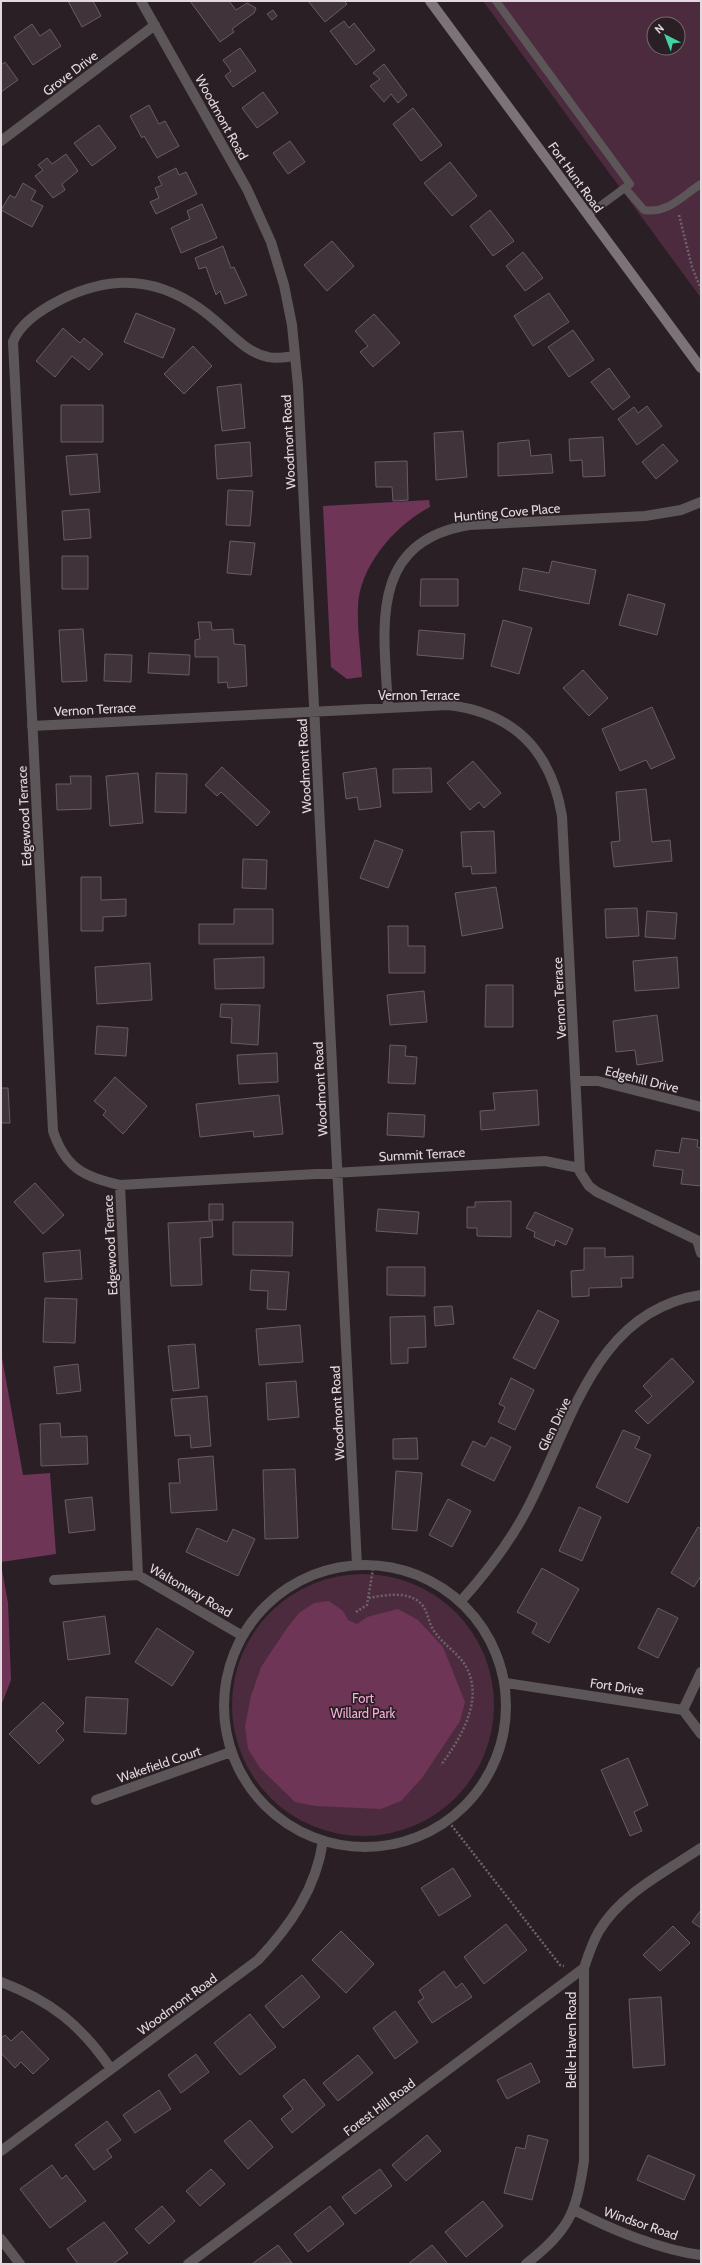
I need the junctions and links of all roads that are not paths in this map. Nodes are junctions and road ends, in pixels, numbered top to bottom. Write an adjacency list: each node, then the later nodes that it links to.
1 (141, 1): 4 (street, Woodmont Road)
2 (430, 1): 8 (main road, Fort Hunt Road)
3 (496, 1): 7 (lane)
4 (155, 26): 5 (street, Grove Drive); 9 (street, Woodmont Road)
5 (1, 140)
6 (701, 184): 7 (lane)
7 (628, 186): 8 (lane)
8 (588, 215): 10 (main road, Fort Hunt Road)
9 (295, 356): 13 (street, Woodmont Road); 14 (street, Edgewood Terrace)
10 (701, 368)
11 (701, 502): 12 (street, Hunting Cove Place)
12 (388, 708): 13 (street, Vernon Terrace); 15 (street, Vernon Terrace)
13 (314, 711): 14 (street, Vernon Terrace); 18 (street, Woodmont Road)
14 (32, 726): 19 (street, Edgewood Terrace)
15 (577, 1082): 16 (street, Edgehill Drive); 17 (street, Vernon Terrace)
16 (701, 1107)
17 (579, 1168): 18 (street, Summit Terrace); 20 (street)
18 (338, 1171): 19 (street, Summit Terrace); 24 (street, Woodmont Road)
19 (120, 1185): 25 (street, Edgewood Terrace)
20 (699, 1241): 21 (street)
21 (701, 1253)
22 (701, 1285): 23 (street)
23 (700, 1296): 27 (street, Glen Drive)
24 (357, 1565): 27 (street); 28 (street)
25 (138, 1575): 26 (street, Waltonway Road); 28 (street, Waltonway Road)
26 (54, 1580)
27 (461, 1601): 30 (street)
28 (241, 1635): 33 (street)
29 (701, 1672): 31 (street)
30 (506, 1683): 31 (street, Fort Drive); 35 (street)
31 (683, 1710): 32 (street)
32 (701, 1734)
33 (231, 1752): 34 (street, Wakefield Court); 35 (street)
34 (96, 1800)
35 (323, 1841): 39 (street, Woodmont Road)
36 (701, 1848): 37 (street, Belle Haven Road)
37 (584, 1968): 41 (street, Belle Haven Road); 45 (street, Forest Hill Road)
38 (1, 1982): 39 (street)
39 (111, 2069): 40 (street, Woodmont Road)
40 (1, 2150)
41 (574, 2210): 43 (street, Windsor Road); 46 (street, Belle Haven Road)
42 (1, 2238): 44 (street)
43 (701, 2255)
44 (20, 2264)
45 (188, 2264)
46 (526, 2264)

